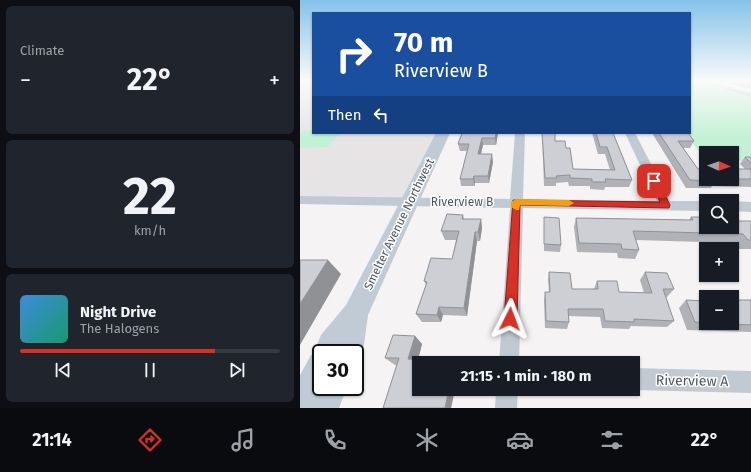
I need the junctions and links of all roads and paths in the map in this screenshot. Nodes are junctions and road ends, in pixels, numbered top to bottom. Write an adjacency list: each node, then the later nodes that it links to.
1 (443, 134): 5 (street, Smelter Avenue Northwest)
2 (520, 134): 6 (street)
3 (630, 134): 7 (street)
4 (300, 200): 5 (street, Riverview B)
5 (411, 202): 6 (street, Riverview B); 11 (street, Smelter Avenue Northwest)
6 (516, 202): 7 (street, Riverview B); 14 (street)
7 (666, 205): 8 (street, Riverview B)
8 (699, 206)
9 (739, 206): 10 (street)
10 (751, 207)
11 (355, 314): 12 (street, Smelter Avenue Northwest); 13 (street, Smelter Avenue Northwest)
12 (332, 344)
13 (350, 344)
14 (509, 356)
15 (640, 379): 16 (street, Riverview A)
16 (751, 382)
17 (312, 383): 20 (street)
18 (328, 396): 21 (street)
19 (507, 396): 22 (street)
20 (300, 407)
21 (323, 408)
22 (506, 408)

